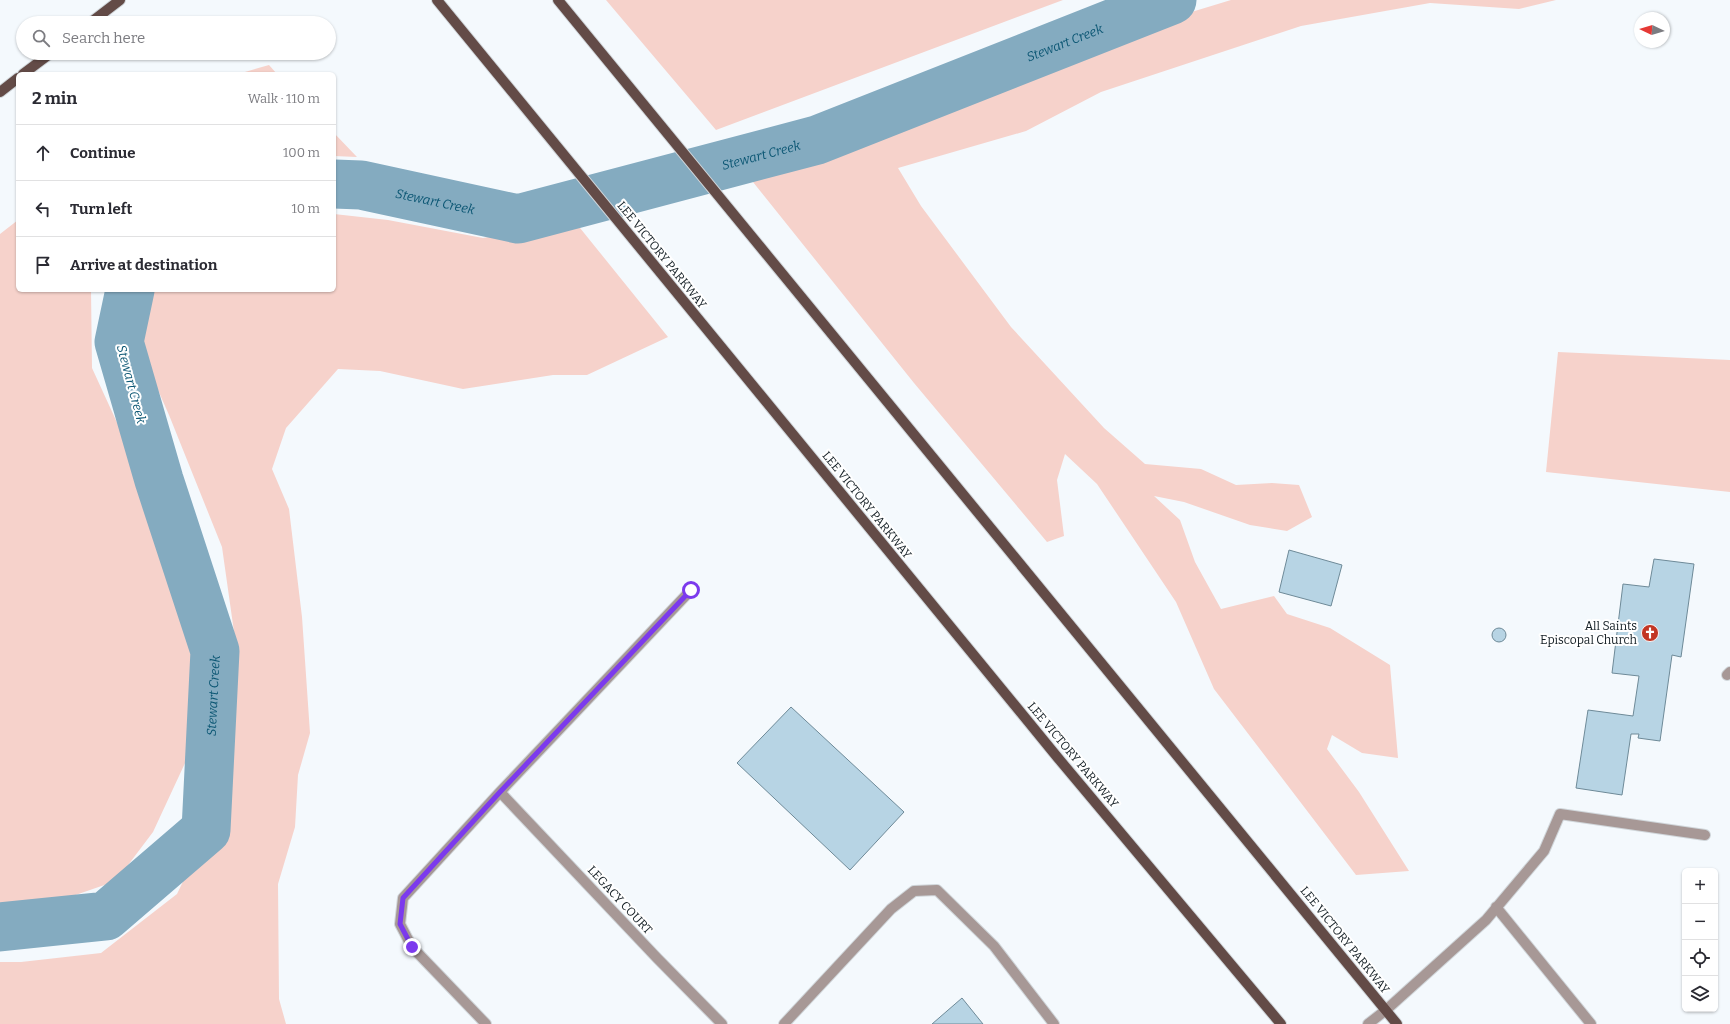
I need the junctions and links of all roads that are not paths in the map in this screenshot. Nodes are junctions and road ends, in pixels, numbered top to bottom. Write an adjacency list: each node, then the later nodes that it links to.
1 (120, 0): 4 (main road)
2 (437, 0): 18 (main road, LEE VICTORY PARKWAY)
3 (558, 0): 13 (main road, LEE VICTORY PARKWAY)
4 (99, 16)
5 (42, 60): 6 (main road)
6 (26, 72)
7 (16, 80): 8 (main road)
8 (0, 92)
9 (691, 590): 10 (street)
10 (500, 792): 14 (street); 15 (street, LEGACY COURT)
11 (1705, 835): 12 (street)
12 (1496, 907): 13 (street); 21 (street)
13 (1386, 1010): 19 (street); 20 (main road, LEE VICTORY PARKWAY)
14 (486, 1024)
15 (722, 1024)
16 (784, 1024): 17 (street)
17 (1054, 1024)
18 (1282, 1024)
19 (1368, 1024)
20 (1397, 1024)
21 (1591, 1024)

